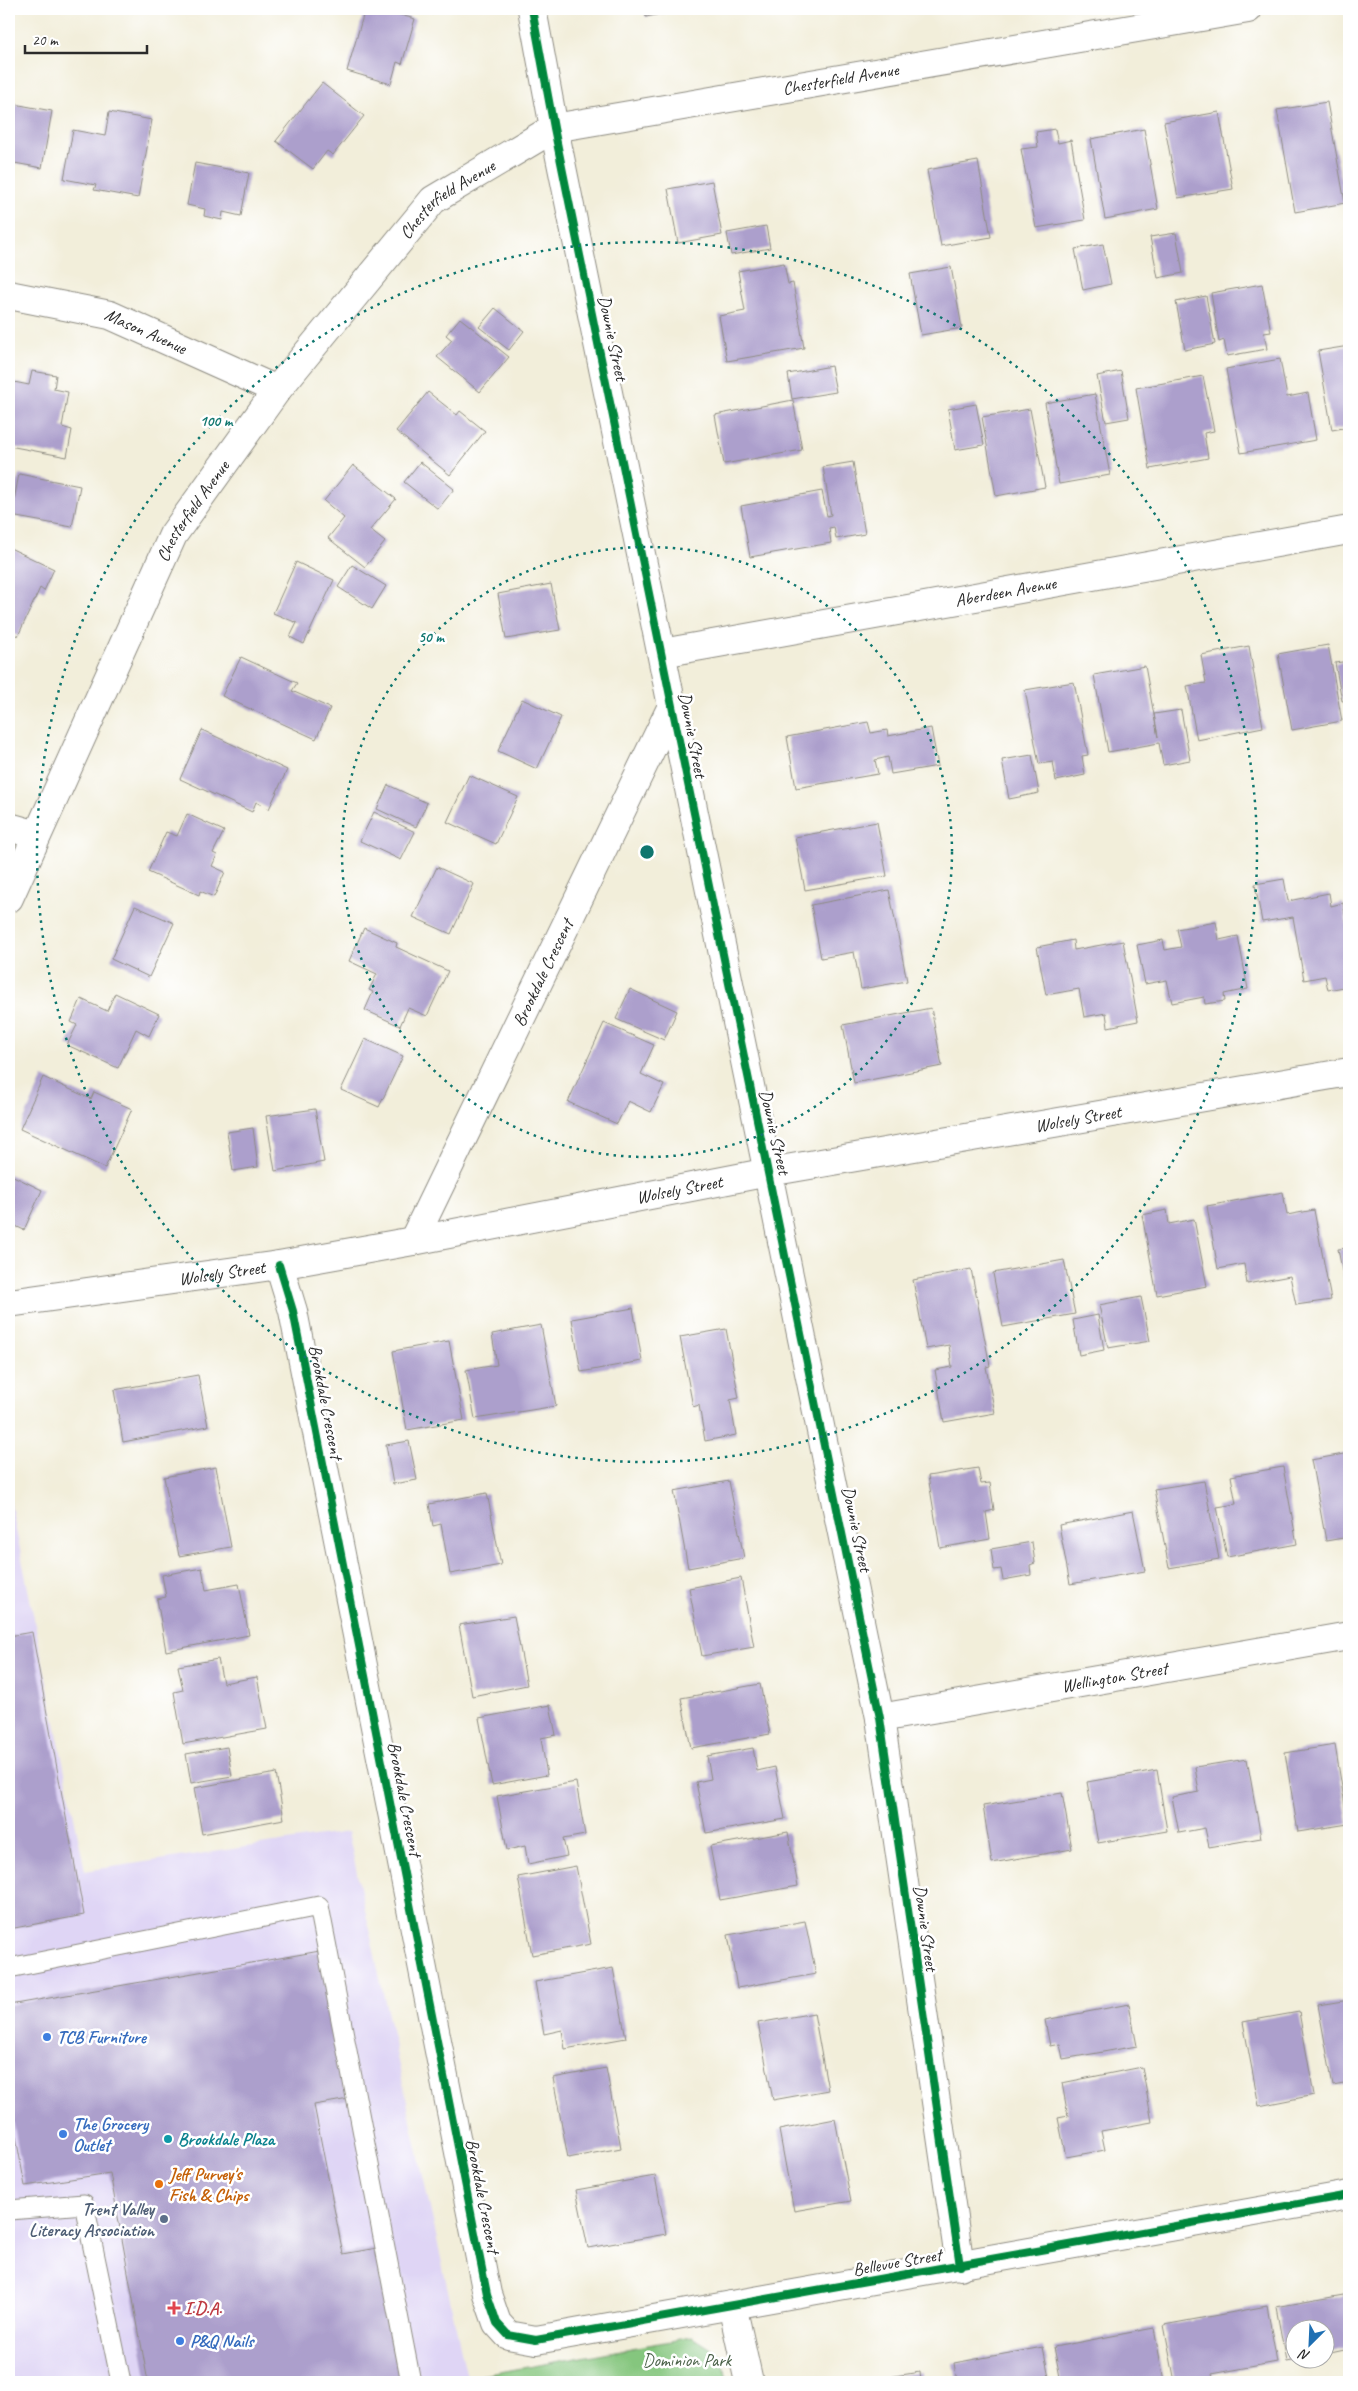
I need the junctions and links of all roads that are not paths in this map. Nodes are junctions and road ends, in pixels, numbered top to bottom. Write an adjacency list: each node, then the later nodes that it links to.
1 (532, 9): 3 (street, Downie Street)
2 (1248, 9): 3 (street, Chesterfield Avenue)
3 (554, 128): 5 (street, Chesterfield Avenue); 7 (street, Downie Street)
4 (9, 295): 5 (street, Mason Avenue)
5 (277, 390): 10 (street, Chesterfield Avenue)
6 (1349, 530): 7 (street, Aberdeen Avenue)
7 (662, 653): 8 (street, Downie Street)
8 (672, 706): 13 (street, Downie Street); 14 (street, Brookdale Crescent)
9 (9, 826): 10 (street)
10 (37, 835): 11 (street, Chesterfield Avenue)
11 (9, 898)
12 (1349, 1072): 13 (street, Wolsely Street)
13 (768, 1172): 14 (street, Wolsely Street); 18 (street, Downie Street)
14 (413, 1241): 15 (street, Wolsely Street)
15 (279, 1265): 16 (street, Wolsely Street); 24 (street, Brookdale Crescent)
16 (9, 1303)
17 (1349, 1636): 18 (street, Wellington Street)
18 (880, 1718): 22 (street, Downie Street)
19 (9, 1968): 26 (lane)
20 (1349, 2195): 22 (street, Bellevue Street)
21 (9, 2210): 25 (lane)
22 (960, 2266): 23 (street, Bellevue Street)
23 (732, 2304): 24 (street, Bellevue Street); 27 (street)
24 (508, 2335)
25 (121, 2382)
26 (411, 2382)
27 (749, 2382)

